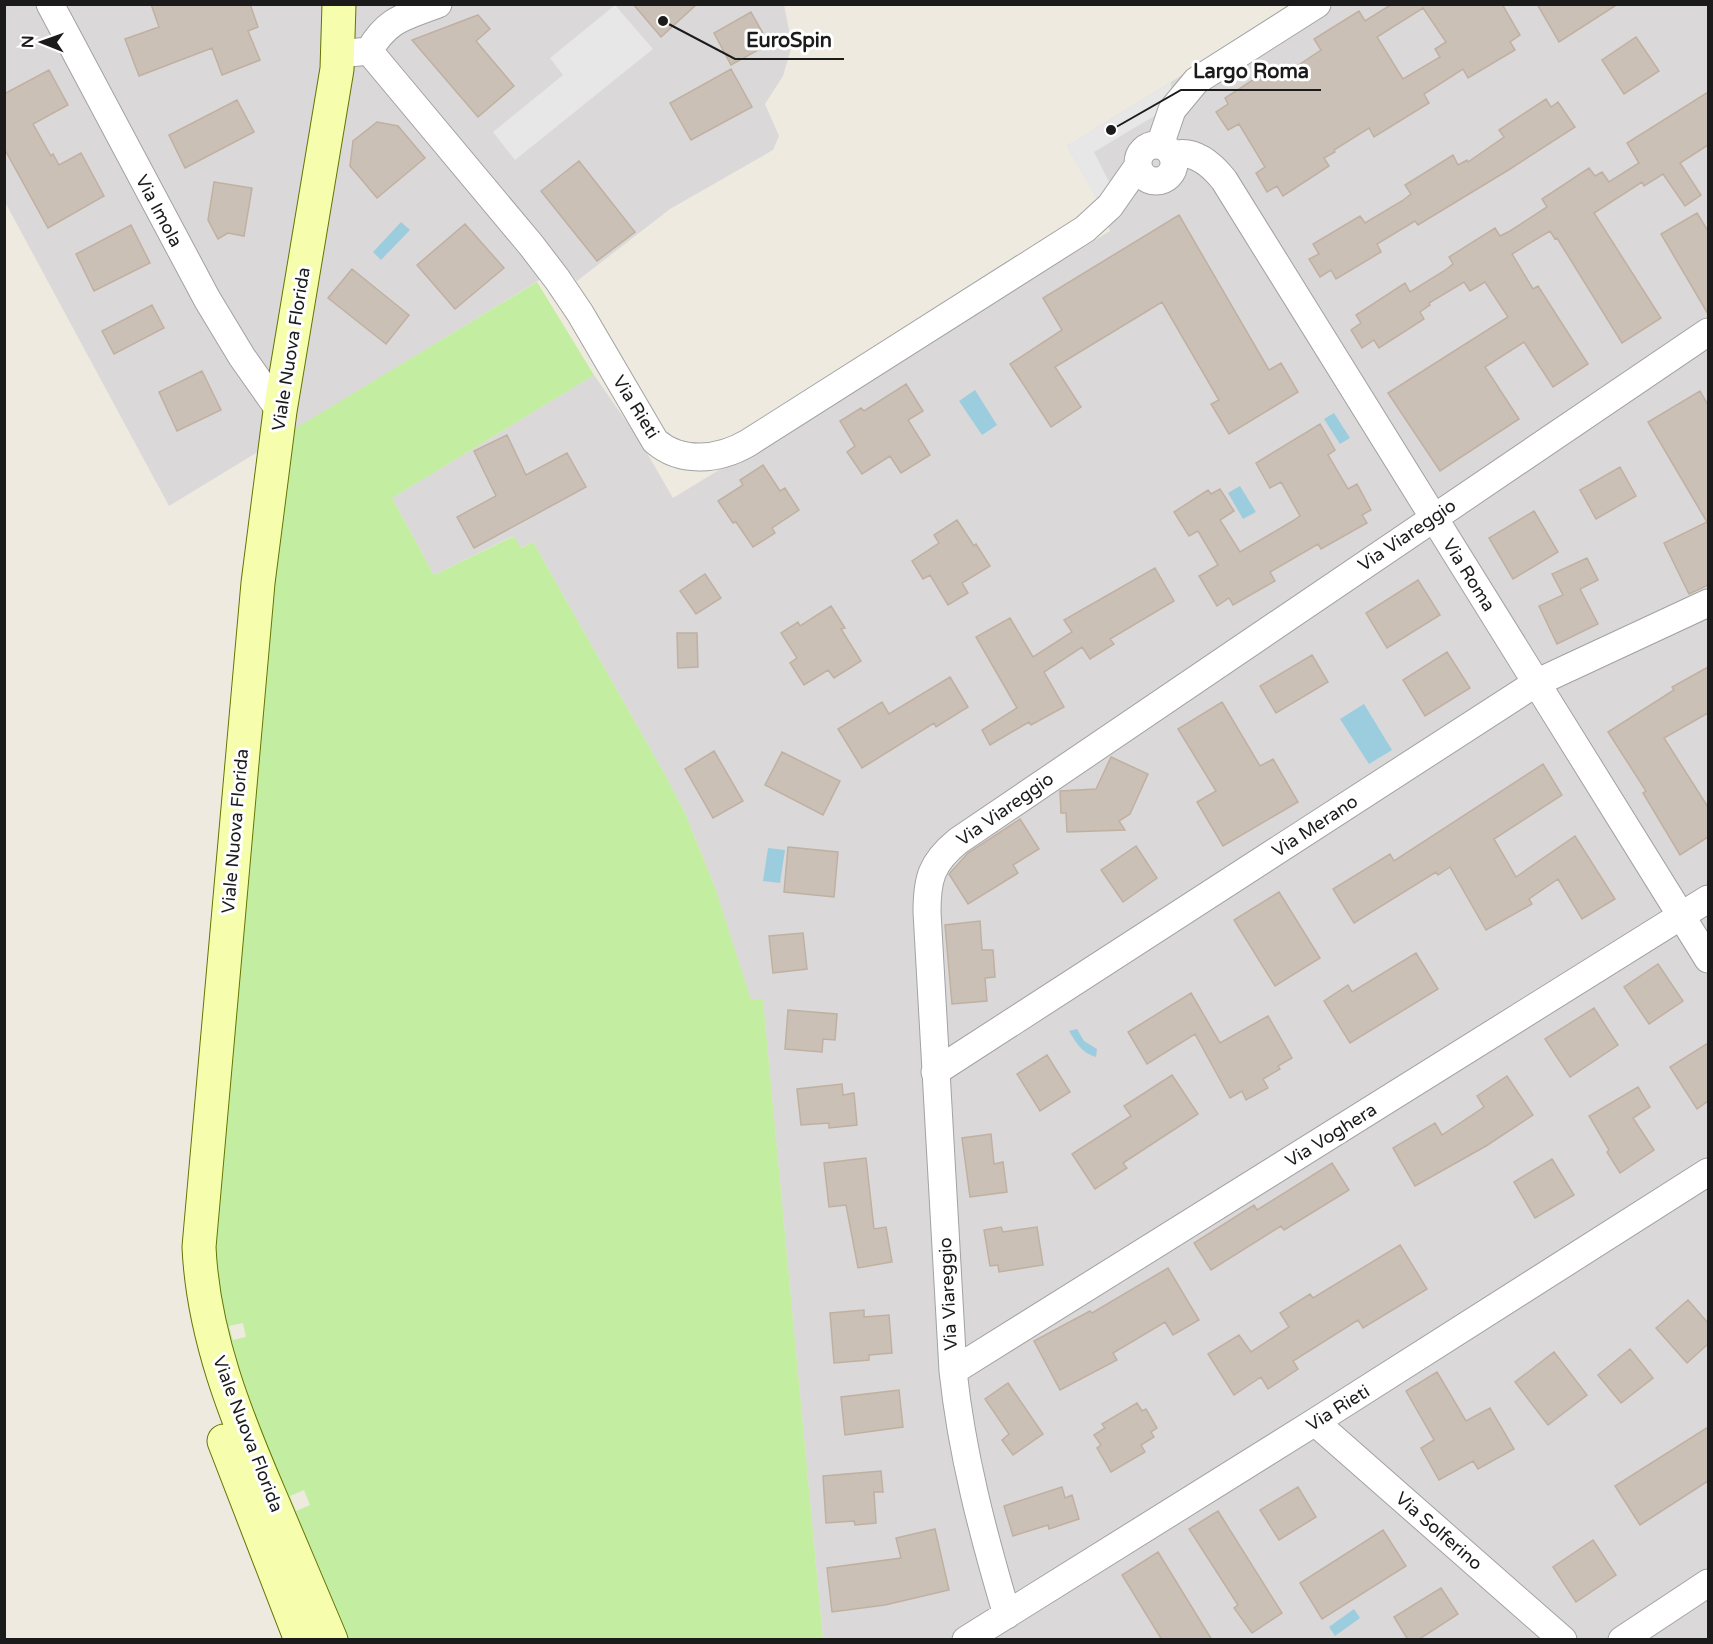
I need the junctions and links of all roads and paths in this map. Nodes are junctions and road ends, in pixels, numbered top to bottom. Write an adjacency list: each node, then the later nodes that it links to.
1 (50, 4): 9 (street, Via Imola)
2 (319, 4): 9 (street, Viale Nuova Florida)
3 (339, 4): 6 (street, Viale Nuova Florida)
4 (438, 4): 6 (street)
5 (1317, 4): 7 (street)
6 (354, 53): 7 (street, Via Rieti); 9 (street, Viale Nuova Florida)
7 (1167, 150): 10 (street, Via Roma)
8 (1708, 332): 10 (street, Via Viareggio)
9 (273, 401): 22 (street, Viale Nuova Florida); 23 (street, Viale Nuova Florida)
10 (1432, 517): 12 (street, Via Roma); 16 (street, Via Viareggio)
11 (1708, 603): 12 (street, Via Merano)
12 (1536, 683): 14 (street, Via Roma); 16 (street, Via Merano)
13 (1708, 899): 14 (street, Via Voghera)
14 (1682, 916): 15 (street, Via Roma); 18 (street, Via Voghera)
15 (1708, 959)
16 (935, 1072): 18 (street, Via Viareggio)
17 (1708, 1172): 19 (street, Via Rieti)
18 (953, 1371): 21 (street, Via Viareggio)
19 (1316, 1422): 21 (street, Via Rieti); 25 (street, Via Solferino)
20 (1708, 1583): 26 (street)
21 (1007, 1615): 24 (street, Via Rieti)
22 (301, 1640)
23 (331, 1640)
24 (966, 1640)
25 (1563, 1640)
26 (1622, 1640)

